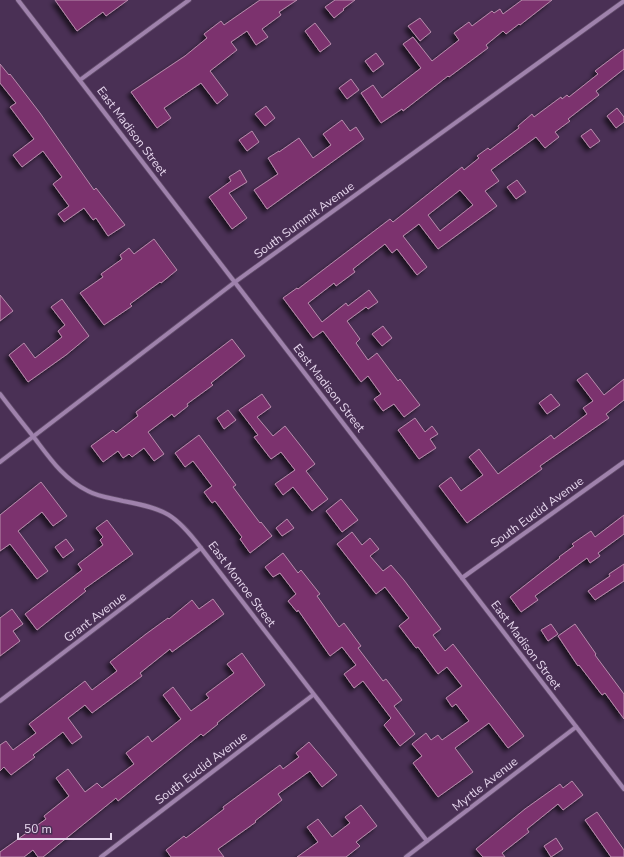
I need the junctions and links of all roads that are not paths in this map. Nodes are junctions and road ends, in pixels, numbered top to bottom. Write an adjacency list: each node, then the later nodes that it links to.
1 (18, 0): 4 (street, East Madison Street)
2 (189, 0): 4 (street)
3 (624, 1): 5 (street, South Summit Avenue)
4 (80, 80): 5 (street, East Madison Street)
5 (235, 282): 7 (street, South Summit Avenue); 11 (street, East Madison Street)
6 (0, 394): 7 (street, East Monroe Street)
7 (33, 437): 8 (street, South Summit Avenue); 10 (street, East Monroe Street)
8 (0, 462)
9 (624, 462): 11 (street, South Euclid Avenue)
10 (201, 548): 12 (street, East Monroe Street); 13 (street, Grant Avenue)
11 (462, 578): 14 (street, East Madison Street)
12 (313, 695): 16 (street, East Monroe Street); 17 (street, South Euclid Avenue)
13 (0, 701)
14 (576, 726): 15 (street, East Madison Street); 16 (street, Myrtle Avenue)
15 (624, 789)
16 (427, 841): 18 (street, Myrtle Avenue)
17 (101, 857)
18 (406, 857)

